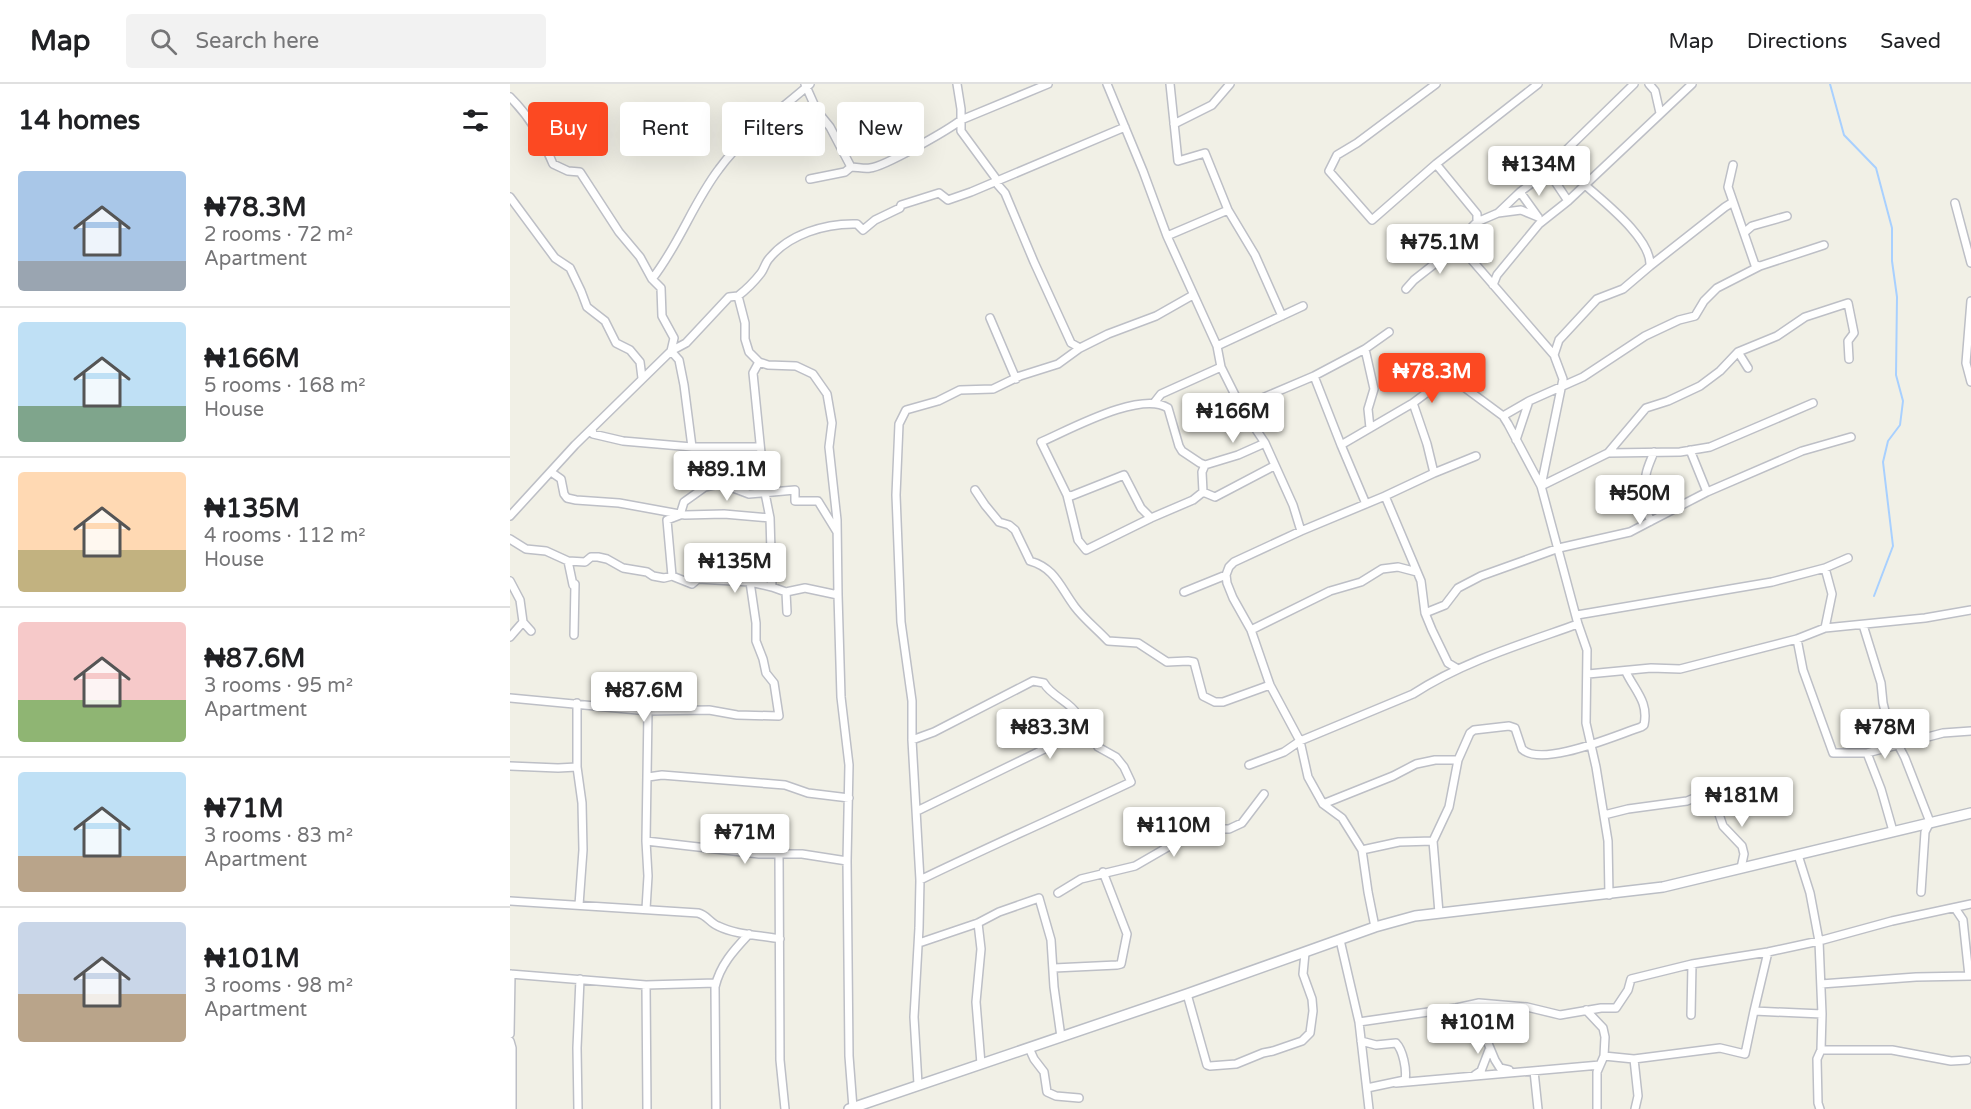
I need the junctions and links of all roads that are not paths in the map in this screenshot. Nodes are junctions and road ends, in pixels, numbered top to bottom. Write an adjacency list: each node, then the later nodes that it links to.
1 (957, 84): 14 (street)
2 (1048, 84): 14 (street)
3 (1107, 84): 16 (street)
4 (1170, 84): 15 (street)
5 (1230, 84): 15 (street)
6 (1436, 84): 17 (street)
7 (1538, 84): 17 (street)
8 (1634, 84): 20 (street)
9 (1649, 84): 13 (street)
10 (1692, 84): 13 (street)
11 (807, 85): 19 (street); 43 (street)
12 (510, 97): 43 (street)
13 (1660, 113): 23 (street)
14 (961, 120): 19 (street); 22 (street)
15 (1174, 124): 29 (street)
16 (1125, 127): 22 (street); 35 (street)
17 (1436, 164): 33 (street)
18 (1733, 165): 27 (street)
19 (851, 167): 21 (street)
20 (1548, 171): 24 (street); 26 (street)
21 (810, 179)
22 (997, 180): 47 (street); 54 (street)
23 (1585, 185): 26 (street); 39 (street)
24 (1520, 192): 30 (street); 32 (street)
25 (510, 197): 64 (street)
26 (1568, 201): 32 (street)
27 (1733, 202): 34 (street); 39 (street)
28 (1955, 203): 38 (street)
29 (1228, 210): 35 (street); 50 (street)
30 (1498, 213): 32 (street); 33 (street)
31 (1787, 216): 34 (street)
32 (1539, 220): 41 (street)
33 (1477, 222): 36 (street)
34 (1744, 232): 40 (street)
35 (1167, 236): 46 (street)
36 (1461, 243): 42 (street); 45 (street)
37 (1824, 245): 40 (street)
38 (1971, 263)
39 (1650, 266): 58 (street)
40 (1760, 266): 66 (street)
41 (1497, 275): 42 (street); 44 (street)
42 (1486, 278): 44 (street)
43 (652, 279): 56 (street)
44 (1493, 285): 58 (street)
45 (1406, 290)
46 (1193, 295): 53 (street); 54 (street)
47 (738, 296): 56 (street); 60 (street)
48 (1971, 301): 67 (street)
49 (1303, 306): 50 (street)
50 (1282, 315): 53 (street)
51 (990, 318): 65 (street)
52 (1389, 332): 55 (street)
53 (1217, 346): 61 (street)
54 (1080, 348): 65 (street)
55 (1365, 350): 63 (street); 75 (street)
56 (671, 351): 64 (street); 81 (street)
57 (1738, 352): 59 (street); 62 (street); 85 (street)
58 (1554, 355): 66 (street)
59 (1849, 359)
60 (759, 362): 82 (street); 105 (street)
61 (1221, 367): 70 (street); 73 (street)
62 (1748, 368)
63 (1314, 376): 73 (street); 80 (street)
64 (642, 378): 76 (street)
65 (1016, 379): 142 (street)
66 (1565, 382): 68 (street)
67 (1971, 382)
68 (1560, 388): 69 (street); 91 (street)
69 (1529, 401): 74 (street); 78 (street)
70 (1154, 403): 87 (street); 96 (street)
71 (1413, 403): 74 (street); 75 (street); 90 (street)
72 (1813, 403): 83 (street)
73 (1241, 407): 79 (street)
74 (1503, 416): 78 (street)
75 (1370, 428): 80 (street)
76 (592, 429): 81 (street); 89 (street)
77 (1851, 437): 95 (street)
78 (1516, 440): 91 (street)
79 (1265, 443): 87 (street); 88 (street)
80 (1341, 445): 98 (street)
81 (692, 447): 82 (street)
82 (760, 447): 93 (street)
83 (1689, 450): 84 (street); 95 (street)
84 (1654, 452): 85 (street); 103 (street)
85 (1608, 453): 91 (street)
86 (1476, 456): 90 (street)
87 (1205, 465): 94 (street)
88 (1274, 466): 94 (street); 104 (street)
89 (551, 472): 99 (street); 100 (street)
90 (1434, 473): 97 (street)
91 (1541, 486): 107 (street)
92 (975, 490): 136 (street)
93 (765, 492): 100 (street); 101 (street); 105 (street)
94 (1203, 492): 102 (street)
95 (1707, 492): 103 (street)
96 (1067, 495): 102 (street); 102 (street)
97 (1385, 496): 98 (street); 111 (street)
98 (1366, 504): 104 (street)
99 (511, 512)
100 (680, 515): 101 (street); 113 (street)
101 (770, 518): 116 (street)
102 (1151, 518)
103 (1651, 522): 107 (street)
104 (1301, 531): 112 (street)
105 (837, 532): 119 (street)
106 (510, 540): 109 (street)
107 (1559, 548): 122 (street); 123 (street)
108 (1848, 558): 110 (street)
109 (568, 561): 113 (street); 130 (street)
110 (1826, 568): 123 (street); 127 (street)
111 (1417, 572): 122 (street); 128 (street)
112 (1226, 575): 117 (street); 128 (street)
113 (672, 576): 115 (street)
114 (510, 581): 124 (street)
115 (750, 582): 116 (street); 139 (street)
116 (772, 587): 118 (street)
117 (1184, 591)
118 (786, 592): 119 (street); 121 (street)
119 (838, 594): 153 (street)
120 (1971, 610): 126 (street)
121 (788, 612)
122 (1425, 613): 133 (street)
123 (1577, 615): 125 (street)
124 (523, 622): 129 (street); 131 (street)
125 (1578, 624): 133 (street); 135 (street)
126 (1863, 625): 127 (street); 144 (street)
127 (1825, 628): 132 (street)
128 (1251, 630): 136 (street)
129 (531, 631)
130 (574, 635)
131 (510, 637)
132 (1797, 639): 134 (street); 146 (street)
133 (1458, 669): 143 (street)
134 (1626, 672): 135 (street); 145 (street)
135 (1588, 674): 145 (street)
136 (1270, 686): 143 (street)
137 (510, 698): 138 (street)
138 (577, 703): 139 (street); 150 (street)
139 (648, 711): 151 (street)
140 (1078, 717): 142 (street); 155 (street); 168 (street)
141 (1971, 731): 144 (street)
142 (912, 740): 155 (street)
143 (1300, 741): 148 (street); 154 (street)
144 (1897, 744): 146 (street); 158 (street)
145 (1592, 745): 147 (street); 157 (street)
146 (1867, 753): 159 (street)
147 (1458, 760): 154 (street); 160 (street)
148 (1249, 765)
149 (510, 766): 150 (street)
150 (578, 767): 174 (street)
151 (648, 777): 153 (street); 161 (street)
152 (1264, 794): 167 (street)
153 (849, 798): 165 (street)
154 (1323, 804): 162 (street)
155 (917, 811): 168 (street)
156 (1971, 813): 158 (main road)
157 (1604, 815): 166 (street); 171 (street)
158 (1930, 822): 159 (main road); 169 (street)
159 (1893, 831): 164 (main road)
160 (1434, 841): 162 (street); 177 (street)
161 (646, 842): 163 (street); 176 (street)
162 (1362, 850): 180 (street)
163 (779, 855): 165 (street); 182 (street)
164 (1798, 855): 166 (main road); 184 (street)
165 (847, 861): 223 (street)
166 (1741, 868): 171 (main road)
167 (1103, 872): 170 (street); 189 (street)
168 (920, 880): 185 (street)
169 (1921, 892)
170 (1058, 893)
171 (1609, 895): 177 (main road)
172 (510, 901): 174 (street)
173 (1971, 904): 175 (street)
174 (579, 905): 176 (street)
175 (1955, 908): 178 (street); 184 (street)
176 (646, 909): 181 (street)
177 (1439, 913): 180 (main road)
178 (1967, 921): 191 (street)
179 (978, 923): 185 (street); 189 (street); 213 (street)
180 (1375, 927): 183 (main road)
181 (749, 934): 182 (street); 193 (street)
182 (780, 939): 227 (street)
183 (1340, 940): 187 (main road); 202 (street)
184 (1819, 941): 186 (street); 194 (street)
185 (919, 943): 219 (street)
186 (1768, 952): 188 (street); 199 (street)
187 (1305, 953): 196 (main road); 196 (street)
188 (1692, 964): 198 (street); 201 (street)
189 (1054, 968): 204 (street)
190 (511, 974): 192 (street); 203 (street)
191 (1970, 976): 194 (street)
192 (580, 979): 195 (street); 224 (street)
193 (716, 983): 195 (street); 226 (street)
194 (1821, 984): 200 (street)
195 (646, 985): 225 (street)
196 (1187, 994): 204 (main road)
197 (1472, 1005): 198 (street); 202 (street); 208 (street)
198 (1587, 1010): 210 (street)
199 (1754, 1011): 200 (street); 211 (street)
200 (1822, 1014): 209 (street)
201 (1691, 1016)
202 (1359, 1022): 206 (street)
203 (510, 1034)
204 (1061, 1037): 207 (main road)
205 (510, 1041): 222 (street)
206 (1362, 1041): 218 (street); 220 (street)
207 (1029, 1047): 213 (main road); 221 (street)
208 (1489, 1050): 216 (street); 217 (street)
209 (1821, 1050): 212 (street); 232 (street)
210 (1605, 1056): 211 (street); 214 (street)
211 (1634, 1059): 231 (street)
212 (1967, 1060)
213 (981, 1064): 219 (main road)
214 (1600, 1065): 215 (street); 230 (street)
215 (1533, 1071): 216 (street); 229 (street)
216 (1515, 1072): 217 (street)
217 (1475, 1075): 218 (street)
218 (1396, 1083): 220 (street)
219 (918, 1084): 223 (main road)
220 (1366, 1088): 228 (street)
221 (1079, 1098)
222 (511, 1107)
223 (851, 1108)
224 (578, 1109)
225 (647, 1109)
226 (716, 1109)
227 (785, 1109)
228 (1369, 1109)
229 (1538, 1109)
230 (1597, 1109)
231 (1635, 1109)
232 (1820, 1109)

